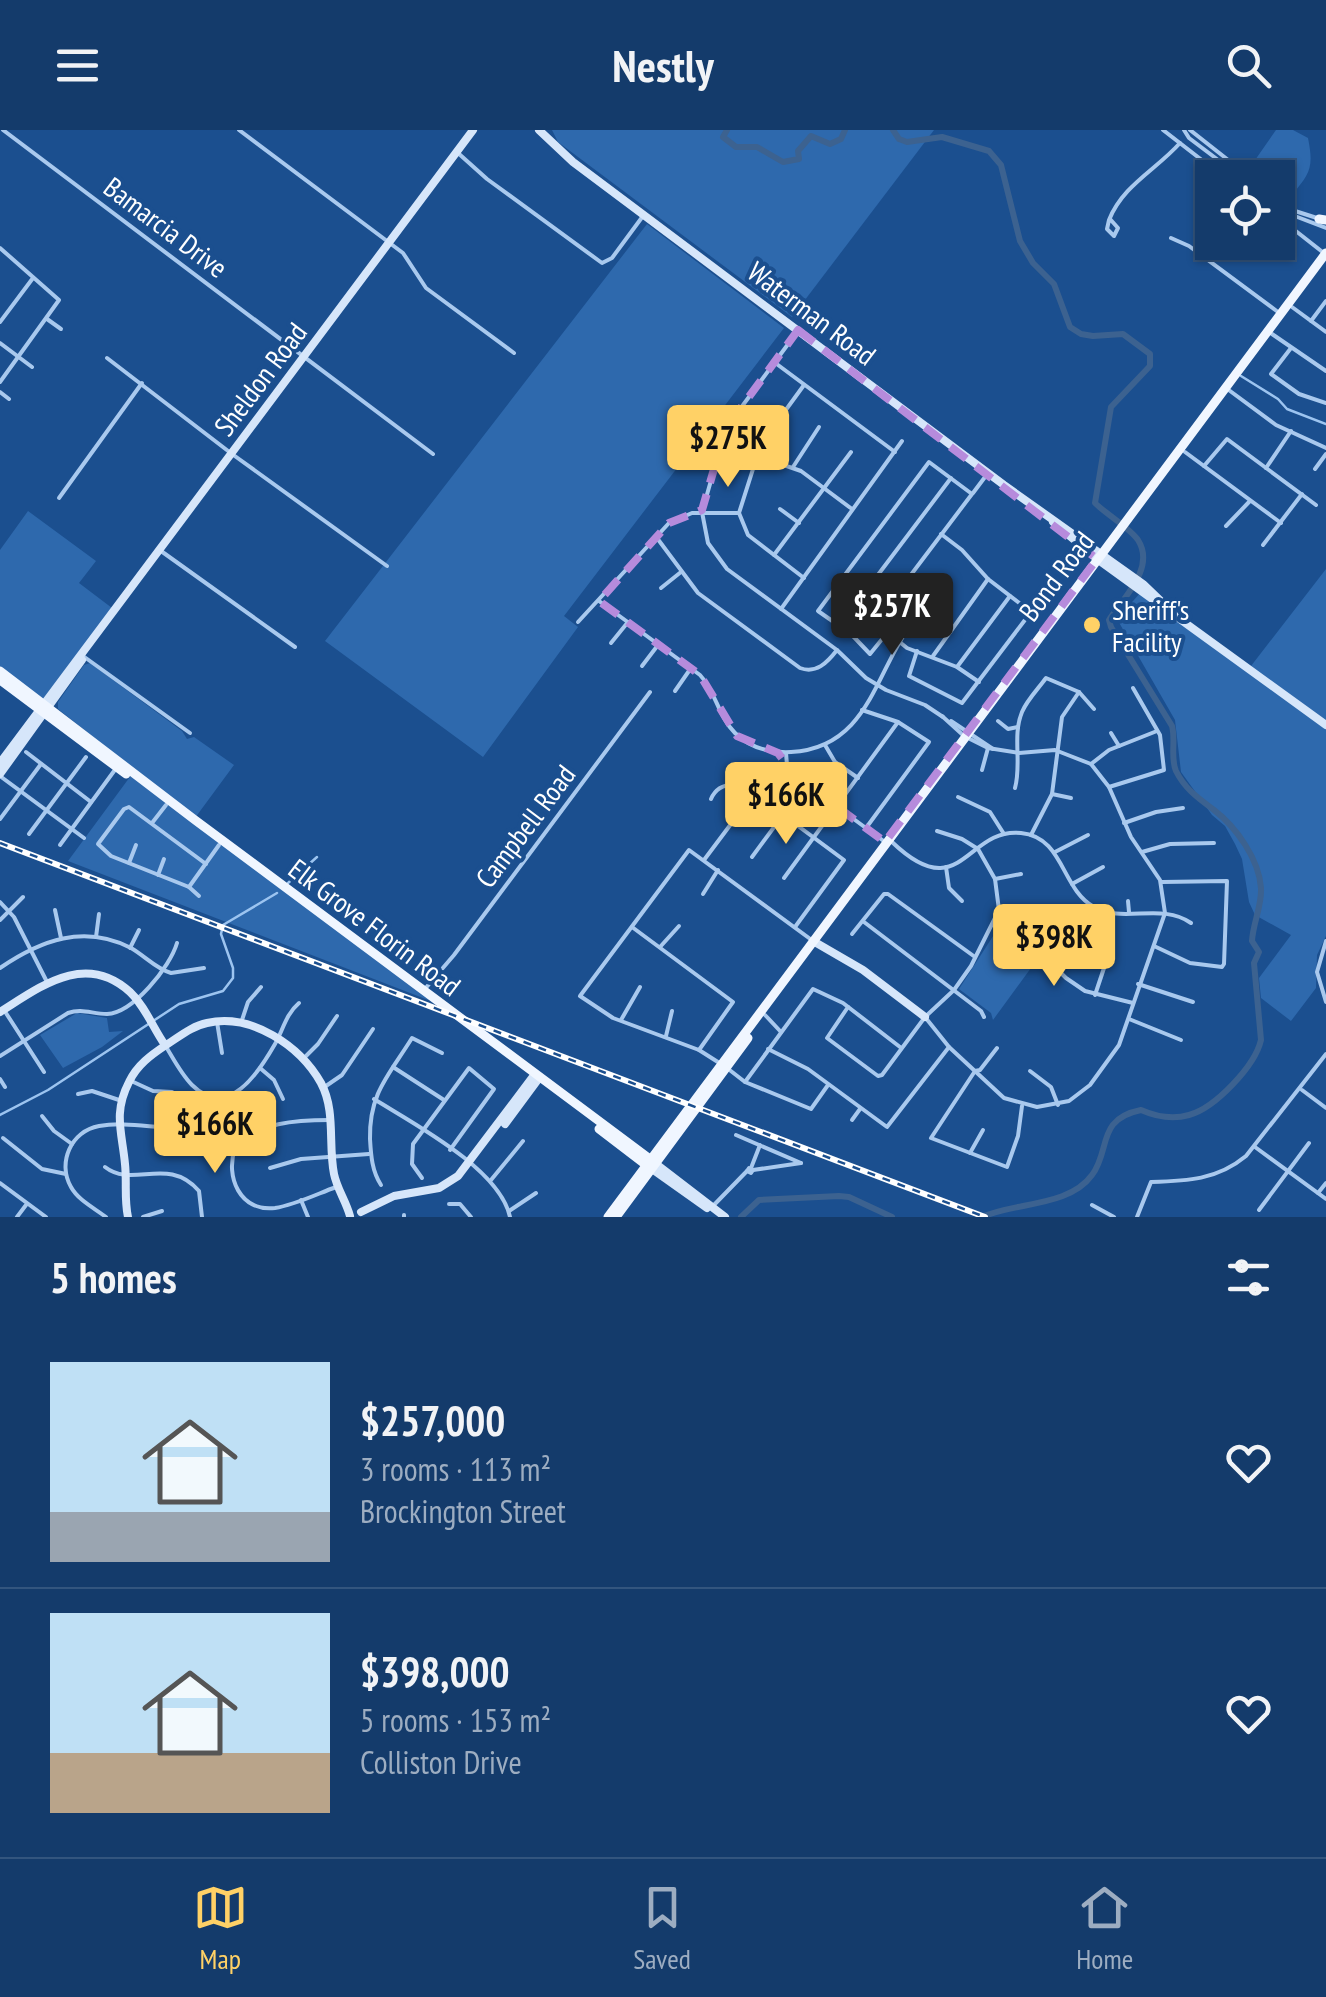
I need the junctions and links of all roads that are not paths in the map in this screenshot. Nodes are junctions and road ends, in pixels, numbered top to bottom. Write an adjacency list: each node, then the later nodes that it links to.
1 (3, 130): 39 (street, Bamarcia Drive)
2 (238, 130): 19 (street)
3 (474, 130): 8 (main road, Sheldon Road)
4 (1163, 130): 7 (street)
5 (1187, 130): 10 (street); 11 (street)
6 (544, 133): 13 (main road, Waterman Road)
7 (1180, 143): 9 (street); 15 (street)
8 (458, 153): 13 (street); 19 (main road, Sheldon Road)
9 (1202, 160)
10 (1218, 160)
11 (1227, 160)
12 (1295, 211): 16 (street)
13 (644, 216): 32 (main road, Waterman Road)
14 (1295, 216): 16 (street)
15 (1110, 219): 15 (street)
16 (1324, 222)
17 (1295, 230): 21 (street)
18 (1171, 238): 27 (street)
19 (390, 244): 37 (street); 39 (main road, Sheldon Road)
20 (0, 248): 22 (street)
21 (1326, 253): 27 (main road, Bond Road)
22 (6, 256): 24 (street); 25 (street)
23 (1326, 261): 27 (main road, Bond Road)
24 (0, 262)
25 (33, 278): 28 (street); 30 (street)
26 (1326, 301): 29 (street)
27 (1286, 310): 29 (street); 34 (main road, Bond Road); 43 (main road, Bond Road)
28 (47, 318): 31 (street); 38 (street)
29 (1310, 321): 33 (street)
30 (0, 322)
31 (61, 329)
32 (798, 330): 41 (street); 67 (main road, Waterman Road)
33 (1326, 332)
34 (1272, 334): 36 (street); 43 (main road, Bond Road)
35 (0, 343): 38 (street)
36 (1291, 348): 44 (street); 51 (street)
37 (514, 353)
38 (19, 357): 42 (street); 45 (street)
39 (304, 357): 60 (main road, Sheldon Road); 61 (street, Bamarcia Drive)
40 (107, 358): 46 (street)
41 (774, 362): 47 (street); 77 (street)
42 (32, 367)
43 (1242, 369): 48 (main road, Bond Road)
44 (1326, 370)
45 (0, 382)
46 (142, 384): 60 (street); 72 (street)
47 (804, 385): 59 (street); 62 (street)
48 (1230, 385): 52 (main road, Bond Road); 54 (street); 58 (main road, Bond Road)
49 (0, 392): 50 (street)
50 (8, 399)
51 (1326, 403)
52 (1202, 419): 58 (main road); 80 (main road, Bond Road)
53 (819, 427): 64 (street)
54 (1291, 431): 56 (street); 65 (street)
55 (902, 441): 59 (street)
56 (1326, 451): 66 (street)
57 (851, 452): 69 (street)
58 (1185, 452): 63 (street); 80 (main road, Bond Road)
59 (896, 453): 76 (street)
60 (232, 454): 86 (main road, Sheldon Road); 89 (street)
61 (433, 454)
62 (757, 456): 64 (street); 78 (street)
63 (1204, 466): 65 (street); 73 (street)
64 (794, 467): 69 (street)
65 (1266, 468): 71 (street)
66 (1314, 468)
67 (988, 473): 70 (street); 88 (main road, Waterman Road)
68 (951, 478): 70 (street); 94 (street); 98 (street)
69 (824, 489): 76 (street); 79 (street)
70 (972, 494): 83 (street)
71 (1302, 494): 74 (street); 81 (street)
72 (58, 498)
73 (1250, 502): 81 (street); 82 (street)
74 (1316, 505)
75 (780, 509): 79 (street)
76 (854, 510): 91 (street)
77 (702, 512): 78 (street); 84 (street); 99 (street)
78 (739, 513): 87 (street)
79 (798, 523): 87 (street)
80 (1127, 523): 88 (main road, Bond Road)
81 (1281, 523): 85 (street)
82 (1226, 526)
83 (942, 534): 92 (street); 100 (street)
84 (657, 538): 90 (street); 97 (street)
85 (1263, 546)
86 (161, 551): 107 (street); 110 (main road, Sheldon Road)
87 (774, 556): 91 (street)
88 (1101, 558): 128 (main road, Waterman Road); 133 (main road, Bond Road)
89 (386, 566)
90 (682, 572): 93 (street); 108 (street)
91 (804, 578): 99 (street)
92 (988, 579): 95 (street); 111 (street)
93 (661, 588)
94 (835, 589): 98 (street); 103 (street)
95 (1010, 596): 113 (street); 117 (street)
96 (940, 600): 104 (street)
97 (600, 601): 101 (street); 102 (street)
98 (856, 604): 100 (street)
99 (781, 609): 108 (street)
100 (876, 621): 103 (street)
101 (578, 622)
102 (628, 622): 105 (street); 106 (street)
103 (887, 633): 104 (street)
104 (901, 643): 109 (street); 118 (street)
105 (611, 644)
106 (658, 644): 112 (street); 114 (street)
107 (295, 647)
108 (837, 650): 118 (street)
109 (917, 651): 111 (street); 117 (street)
110 (83, 656): 123 (main road, Sheldon Road); 131 (street)
111 (933, 656): 113 (street)
112 (642, 666)
113 (956, 667): 117 (street)
114 (691, 668): 120 (street); 139 (street)
115 (0, 671): 123 (main road, Elk Grove Florin Road)
116 (0, 680): 123 (main road, Elk Grove Florin Road)
117 (979, 682)
118 (877, 686): 125 (street); 133 (street)
119 (1133, 688): 130 (street)
120 (675, 690)
121 (650, 692): 242 (street, Campbell Road)
122 (1079, 692): 124 (street); 129 (street); 137 (street)
123 (44, 709): 144 (main road, Elk Grove Florin Road); 145 (main road, Sheldon Road); 145 (main road, Sheldon Road)
124 (1094, 709)
125 (862, 710): 127 (street); 134 (street)
126 (998, 720): 129 (street)
127 (898, 722): 147 (street); 166 (street)
128 (1326, 725)
129 (1018, 727): 140 (street)
130 (1157, 731): 135 (street); 149 (street)
131 (190, 733)
132 (1111, 733): 135 (street)
133 (969, 735): 136 (street); 175 (main road, Bond Road); 175 (main road, Bond Road)
134 (824, 745): 139 (street); 147 (street)
135 (1118, 746): 143 (street)
136 (991, 748): 140 (street); 146 (street)
137 (1056, 750): 140 (street); 143 (street); 153 (street)
138 (26, 752): 142 (street)
139 (786, 753): 159 (street)
140 (1019, 753): 150 (street)
141 (86, 758): 148 (street)
142 (41, 764): 148 (street); 151 (street)
143 (1091, 764): 149 (street)
144 (122, 767): 157 (street); 158 (main road, Elk Grove Florin Road); 176 (main road, Elk Grove Florin Road)
145 (1, 768): 151 (street)
146 (982, 770)
147 (858, 778): 159 (street)
148 (66, 783): 157 (street); 161 (street)
149 (1109, 787): 164 (street)
150 (1015, 788)
151 (21, 792): 161 (street); 163 (street)
152 (755, 792): 156 (street); 162 (street); 185 (street)
153 (1052, 794): 155 (street); 172 (street)
154 (958, 797): 170 (street)
155 (1071, 798)
156 (711, 799)
157 (91, 802): 167 (street)
158 (166, 805): 165 (street); 176 (main road, Elk Grove Florin Road)
159 (837, 806): 166 (street); 173 (street)
160 (1183, 808): 164 (street)
161 (46, 810): 167 (street); 169 (street)
162 (784, 815): 173 (street); 183 (street)
163 (0, 819)
164 (1124, 823): 182 (street)
165 (152, 824): 186 (street); 187 (street)
166 (866, 828): 175 (street)
167 (72, 830): 174 (street); 178 (street)
168 (937, 831): 180 (street)
169 (30, 834)
170 (1004, 834): 172 (street); 180 (street)
171 (1088, 834): 181 (street)
172 (1030, 835): 181 (street)
173 (815, 837): 193 (street); 214 (street)
174 (84, 838)
175 (888, 842): 188 (street); 225 (main road, Bond Road)
176 (220, 843): 187 (street); 240 (main road, Elk Grove Florin Road); 242 (main road, Elk Grove Florin Road)
177 (1214, 843): 182 (street)
178 (60, 845)
179 (136, 846): 186 (street)
180 (978, 850): 188 (street); 194 (street)
181 (1055, 852): 196 (street)
182 (1142, 852): 195 (street)
183 (752, 857)
184 (164, 860): 192 (street)
185 (704, 860): 190 (street); 216 (street)
186 (129, 863): 192 (street)
187 (206, 864): 197 (street)
188 (946, 867): 203 (street)
189 (1103, 867): 196 (street)
190 (718, 870): 198 (street); 214 (street)
191 (1022, 874): 194 (street)
192 (158, 875): 197 (street)
193 (784, 878)
194 (995, 879): 215 (street)
195 (1160, 882): 208 (street); 226 (street)
196 (1072, 884): 207 (street)
197 (189, 887): 200 (street)
198 (703, 894)
199 (22, 896): 206 (street)
200 (199, 896)
201 (1128, 901): 207 (street)
202 (0, 902): 206 (street)
203 (962, 902)
204 (56, 910): 220 (street)
205 (1042, 911): 222 (street)
206 (10, 912): 210 (street); 228 (street)
207 (1129, 912): 208 (street)
208 (1165, 913): 212 (street); 226 (street)
209 (99, 914): 219 (street)
210 (0, 920)
211 (864, 922): 218 (street); 231 (street); 243 (street)
212 (1191, 923)
213 (679, 926): 227 (street)
214 (795, 926): 225 (street)
215 (993, 926): 222 (street); 231 (street)
216 (631, 927): 227 (street); 257 (street)
217 (139, 930): 229 (street)
218 (852, 934)
219 (96, 937): 220 (street); 229 (street)
220 (61, 938): 228 (street)
221 (1072, 940): 232 (street)
222 (1027, 941): 232 (street)
223 (1326, 941): 247 (street)
224 (177, 943): 235 (street)
225 (815, 943): 238 (main road, Bond Road); 253 (main road, Bond Road); 255 (main road)
226 (1154, 946): 237 (street)
227 (660, 947): 271 (street)
228 (30, 948): 233 (street); 236 (street)
229 (130, 948): 235 (street)
230 (1109, 953): 244 (street)
231 (974, 957): 243 (street)
232 (1055, 965): 244 (street)
233 (0, 968)
234 (204, 968): 235 (street)
235 (164, 972): 245 (street)
236 (48, 982): 245 (main road); 251 (main road)
237 (1138, 984): 246 (street); 249 (street)
238 (780, 986): 253 (main road); 278 (main road, Bond Road)
239 (261, 987): 260 (street)
240 (409, 987): 242 (main road); 284 (main road, Elk Grove Florin Road)
241 (640, 987): 257 (street)
242 (426, 989): 284 (main road, Elk Grove Florin Road)
243 (954, 990): 255 (street); 256 (street)
244 (1095, 994): 249 (street)
245 (134, 998): 266 (street); 267 (main road)
246 (1193, 1002)
247 (1326, 1002)
248 (298, 1003): 264 (street)
249 (1134, 1003): 258 (street)
250 (848, 1007): 262 (street); 269 (street); 269 (street)
251 (2, 1011): 266 (street)
252 (672, 1011): 263 (street)
253 (764, 1015): 262 (street); 278 (main road, Bond Road)
254 (337, 1016): 277 (street)
255 (925, 1016): 268 (street); 269 (street)
256 (984, 1016)
257 (621, 1020): 263 (street)
258 (1129, 1020): 265 (street); 298 (street)
259 (217, 1022): 260 (main road); 267 (main road); 273 (street)
260 (241, 1024): 264 (main road)
261 (373, 1029): 290 (street)
262 (781, 1032): 272 (street)
263 (666, 1036): 271 (street)
264 (278, 1038): 277 (main road); 280 (street)
265 (1181, 1040)
266 (24, 1042): 276 (street); 282 (street)
267 (165, 1045): 280 (street); 286 (main road)
268 (949, 1047): 281 (street); 301 (street)
269 (902, 1048)
270 (996, 1048): 281 (street)
271 (698, 1050): 278 (street)
272 (768, 1050): 287 (street); 288 (street)
273 (222, 1053)
274 (442, 1053): 279 (street)
275 (1326, 1054): 291 (street)
276 (0, 1056)
277 (304, 1058): 290 (main road)
278 (724, 1066): 287 (street); 321 (main road); 321 (main road, Bond Road)
279 (394, 1067): 295 (street); 296 (street)
280 (260, 1068): 294 (street)
281 (976, 1070): 299 (street); 318 (street)
282 (44, 1072)
283 (1030, 1072): 298 (street)
284 (535, 1078): 302 (main road, Elk Grove Florin Road); 302 (main road, Elk Grove Florin Road); 322 (main road)
285 (0, 1079): 289 (street)
286 (129, 1080): 292 (street); 297 (main road)
287 (745, 1082): 288 (street)
288 (828, 1085): 301 (street)
289 (5, 1087)
290 (323, 1088): 304 (main road)
291 (1300, 1088): 300 (street); 316 (street)
292 (172, 1092)
293 (78, 1094): 297 (street)
294 (284, 1099)
295 (374, 1099): 308 (street); 319 (street)
296 (444, 1100): 308 (street); 317 (street)
297 (122, 1101): 306 (main road)
298 (1058, 1105): 299 (street)
299 (1022, 1106): 318 (street)
300 (1326, 1108)
301 (860, 1109): 305 (street)
302 (581, 1112): 321 (main road, Elk Grove Florin Road); 321 (main road, Elk Grove Florin Road)
303 (42, 1116): 314 (street)
304 (330, 1120): 320 (main road); 338 (street)
305 (852, 1120)
306 (118, 1126): 307 (street); 314 (street); 328 (main road)
307 (184, 1128)
308 (422, 1130): 317 (street); 329 (street)
309 (983, 1130): 318 (street)
310 (736, 1135): 315 (street)
311 (3, 1138): 327 (street)
312 (524, 1140): 330 (street)
313 (1309, 1143): 326 (street)
314 (72, 1144): 327 (street)
315 (760, 1145): 325 (street); 325 (street)
316 (1256, 1147): 326 (street); 358 (street)
317 (450, 1150): 322 (street)
318 (970, 1153)
319 (370, 1154): 320 (street); 334 (street)
320 (332, 1156): 324 (street); 333 (main road)
321 (650, 1163): 344 (main road, Elk Grove Florin Road); 344 (main road, Elk Grove Florin Road); 355 (main road); 356 (main road)
322 (471, 1165): 330 (street); 346 (main road)
323 (105, 1167): 328 (street)
324 (270, 1168)
325 (750, 1170): 344 (street)
326 (1288, 1171): 336 (street); 342 (street)
327 (66, 1174): 349 (street)
328 (126, 1174): 350 (main road); 352 (street)
329 (422, 1178)
330 (490, 1180): 345 (street)
331 (0, 1182): 339 (street)
332 (1326, 1183): 336 (street)
333 (337, 1186): 338 (street); 346 (main road)
334 (381, 1186)
335 (536, 1193): 345 (street)
336 (1318, 1194): 337 (street)
337 (1326, 1199)
338 (301, 1200): 353 (street)
339 (28, 1204): 347 (street); 348 (street)
340 (450, 1204): 354 (street)
341 (1092, 1205): 357 (street)
342 (1259, 1210)
343 (162, 1211): 351 (street)
344 (718, 1212)
345 (509, 1214)
346 (358, 1215)
347 (17, 1217)
348 (46, 1217)
349 (106, 1217)
350 (128, 1217)
351 (144, 1217)
352 (202, 1217)
353 (308, 1217)
354 (471, 1217)
355 (608, 1217)
356 (616, 1217)
357 (1114, 1217)
358 (1137, 1217)

